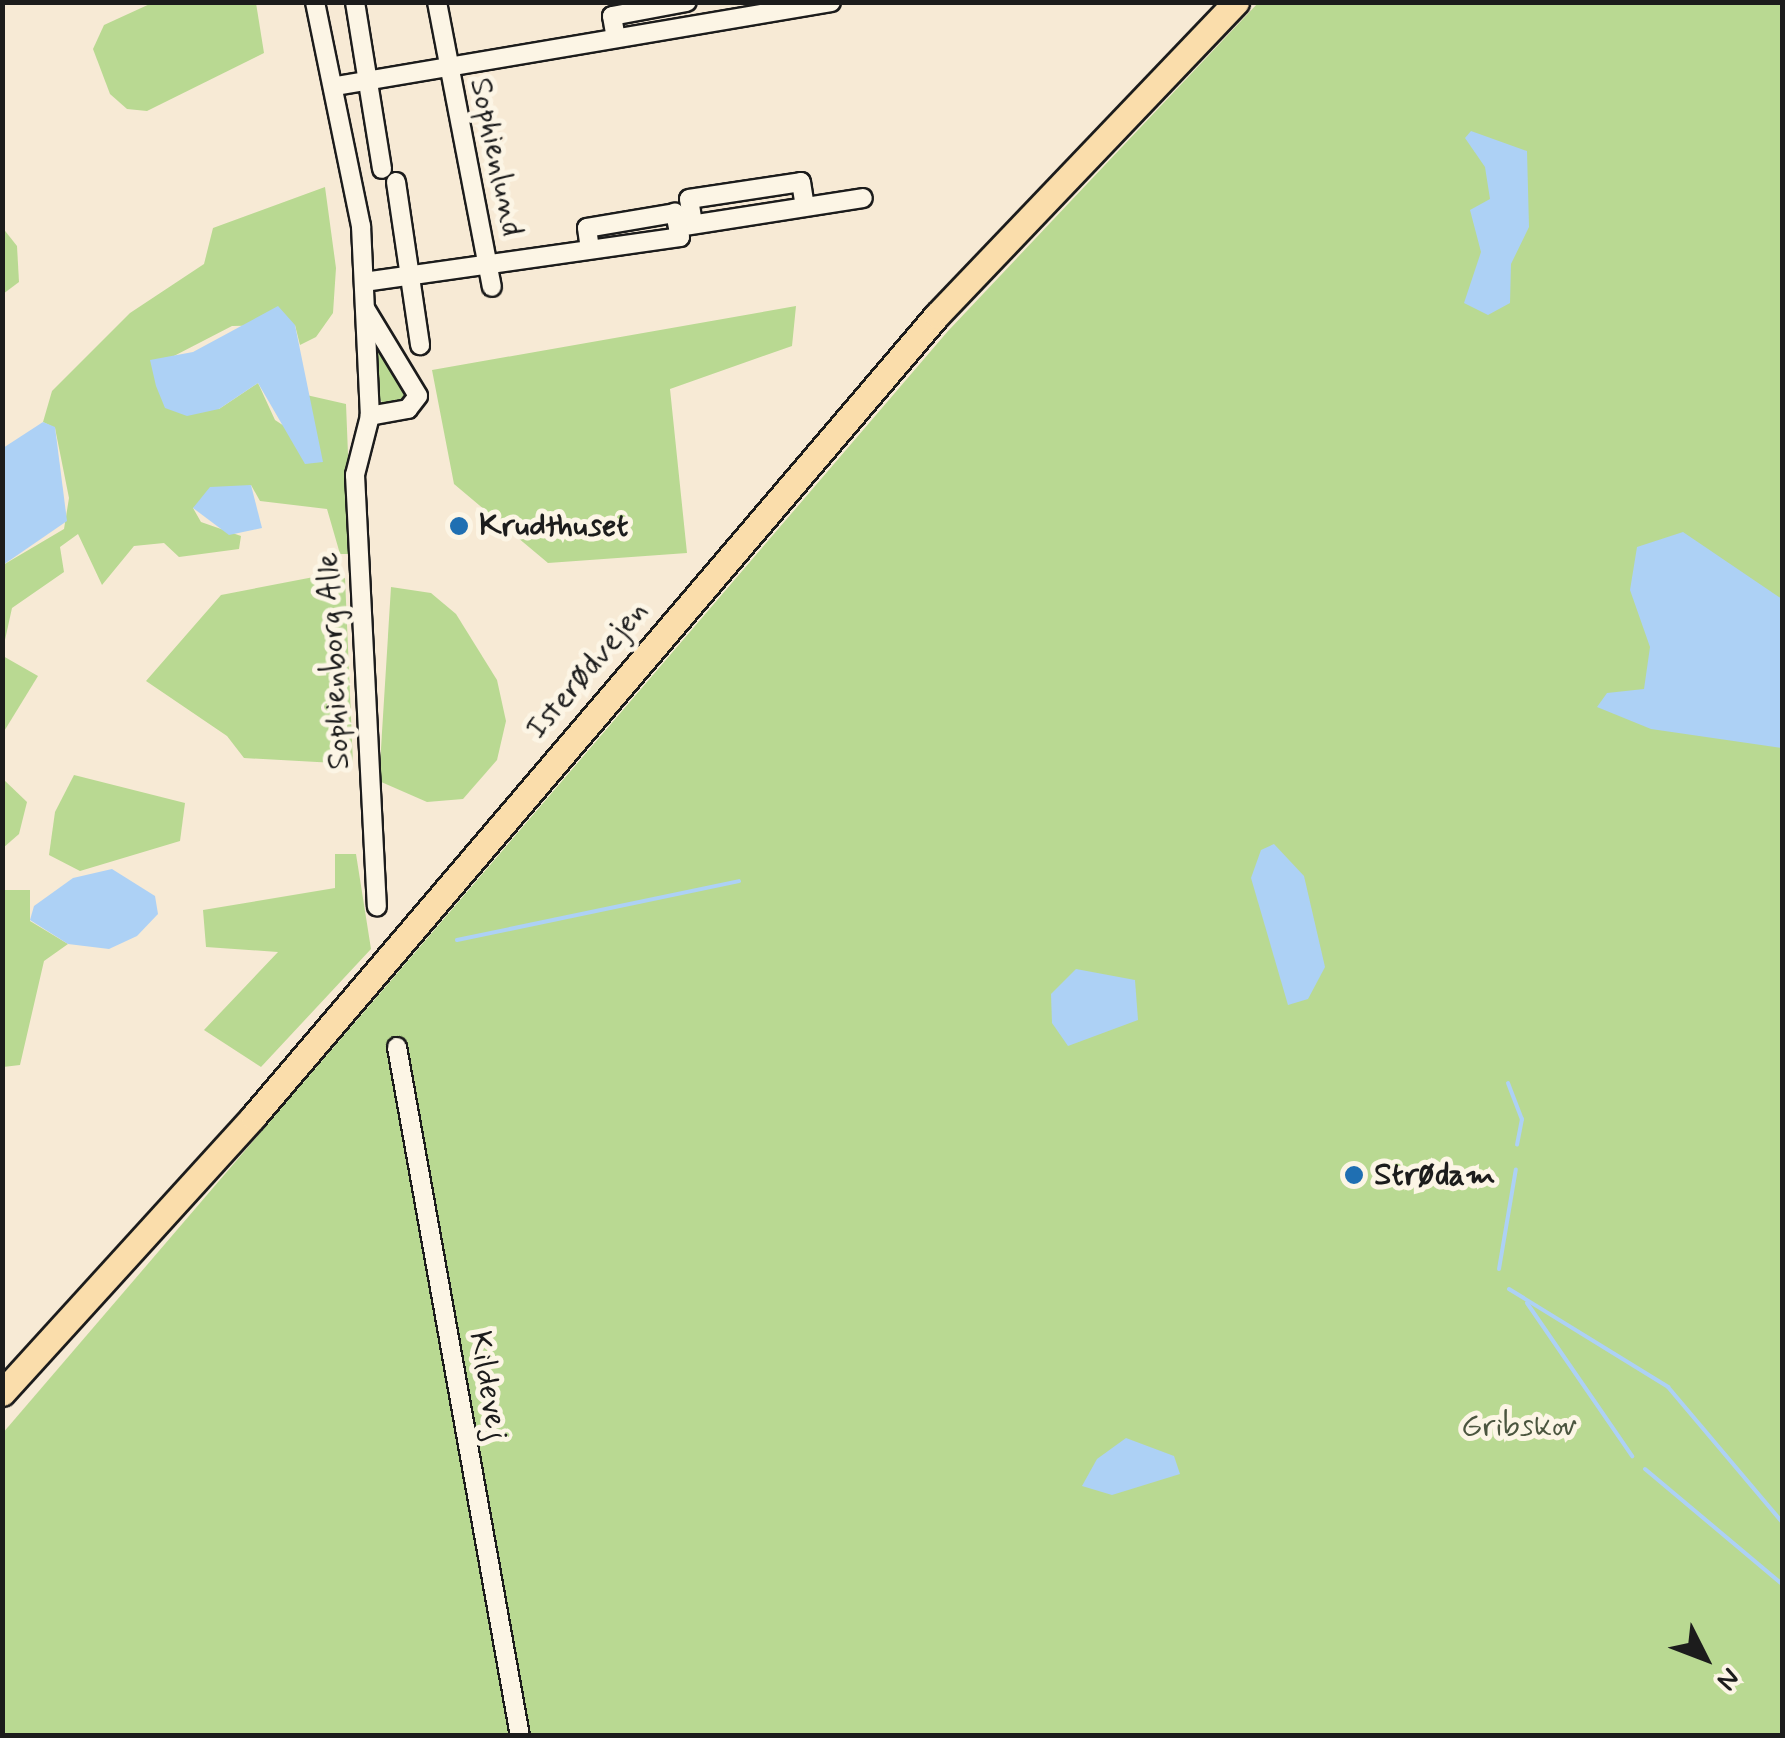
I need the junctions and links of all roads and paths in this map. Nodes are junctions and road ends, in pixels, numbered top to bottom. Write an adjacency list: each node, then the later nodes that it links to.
1 (315, 2): 11 (street, Sophienborg Alle)
2 (355, 2): 10 (street)
3 (437, 2): 9 (street, Sophienlund)
4 (688, 2): 8 (street, Sophienlund)
5 (831, 2): 7 (street, Sophienlund)
6 (1236, 2): 22 (highway, Isterødvejen)
7 (769, 8): 8 (street, Sophienlund)
8 (615, 33): 9 (street, Sophienlund)
9 (446, 66): 10 (street, Sophienlund); 13 (street, Sophienlund)
10 (368, 79): 11 (street, Sophienlund); 14 (street)
11 (336, 86): 15 (street, Sophienborg Alle)
12 (863, 198): 13 (street, Sophienlund)
13 (488, 262): 14 (street, Sophienlund); 16 (street, Sophienlund)
14 (408, 276): 15 (street, Sophienlund); 18 (street)
15 (364, 282): 17 (street, Sophienborg Alle)
16 (492, 287)
17 (366, 309): 19 (street, Sophienborg Alle); 19 (street, Sophienborg Alle)
18 (420, 345)
19 (370, 416): 20 (street, Sophienborg Alle)
20 (376, 906)
21 (397, 1047): 23 (street, Kildevej)
22 (2, 1393)
23 (520, 1736)

